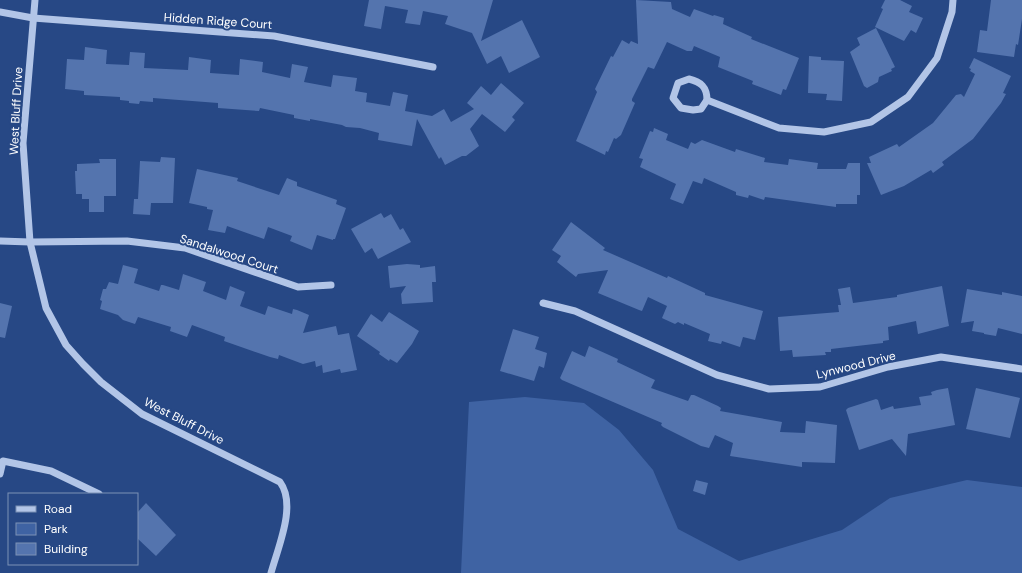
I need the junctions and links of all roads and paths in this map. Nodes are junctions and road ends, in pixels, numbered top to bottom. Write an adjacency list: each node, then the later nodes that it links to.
1 (35, 0): 4 (street, West Bluff Drive)
2 (954, 0): 6 (street)
3 (0, 12): 4 (street, Hidden Ridge Court)
4 (33, 18): 5 (street, Hidden Ridge Court); 8 (street, West Bluff Drive)
5 (433, 67)
6 (707, 100): 6 (street)
7 (0, 241): 8 (street, Sandalwood Court)
8 (30, 242): 9 (street, Sandalwood Court); 14 (street, West Bluff Drive)
9 (332, 286)
10 (543, 303): 11 (street, Lynwood Drive)
11 (1022, 369)
12 (0, 474): 13 (street)
13 (97, 493)
14 (271, 573)

